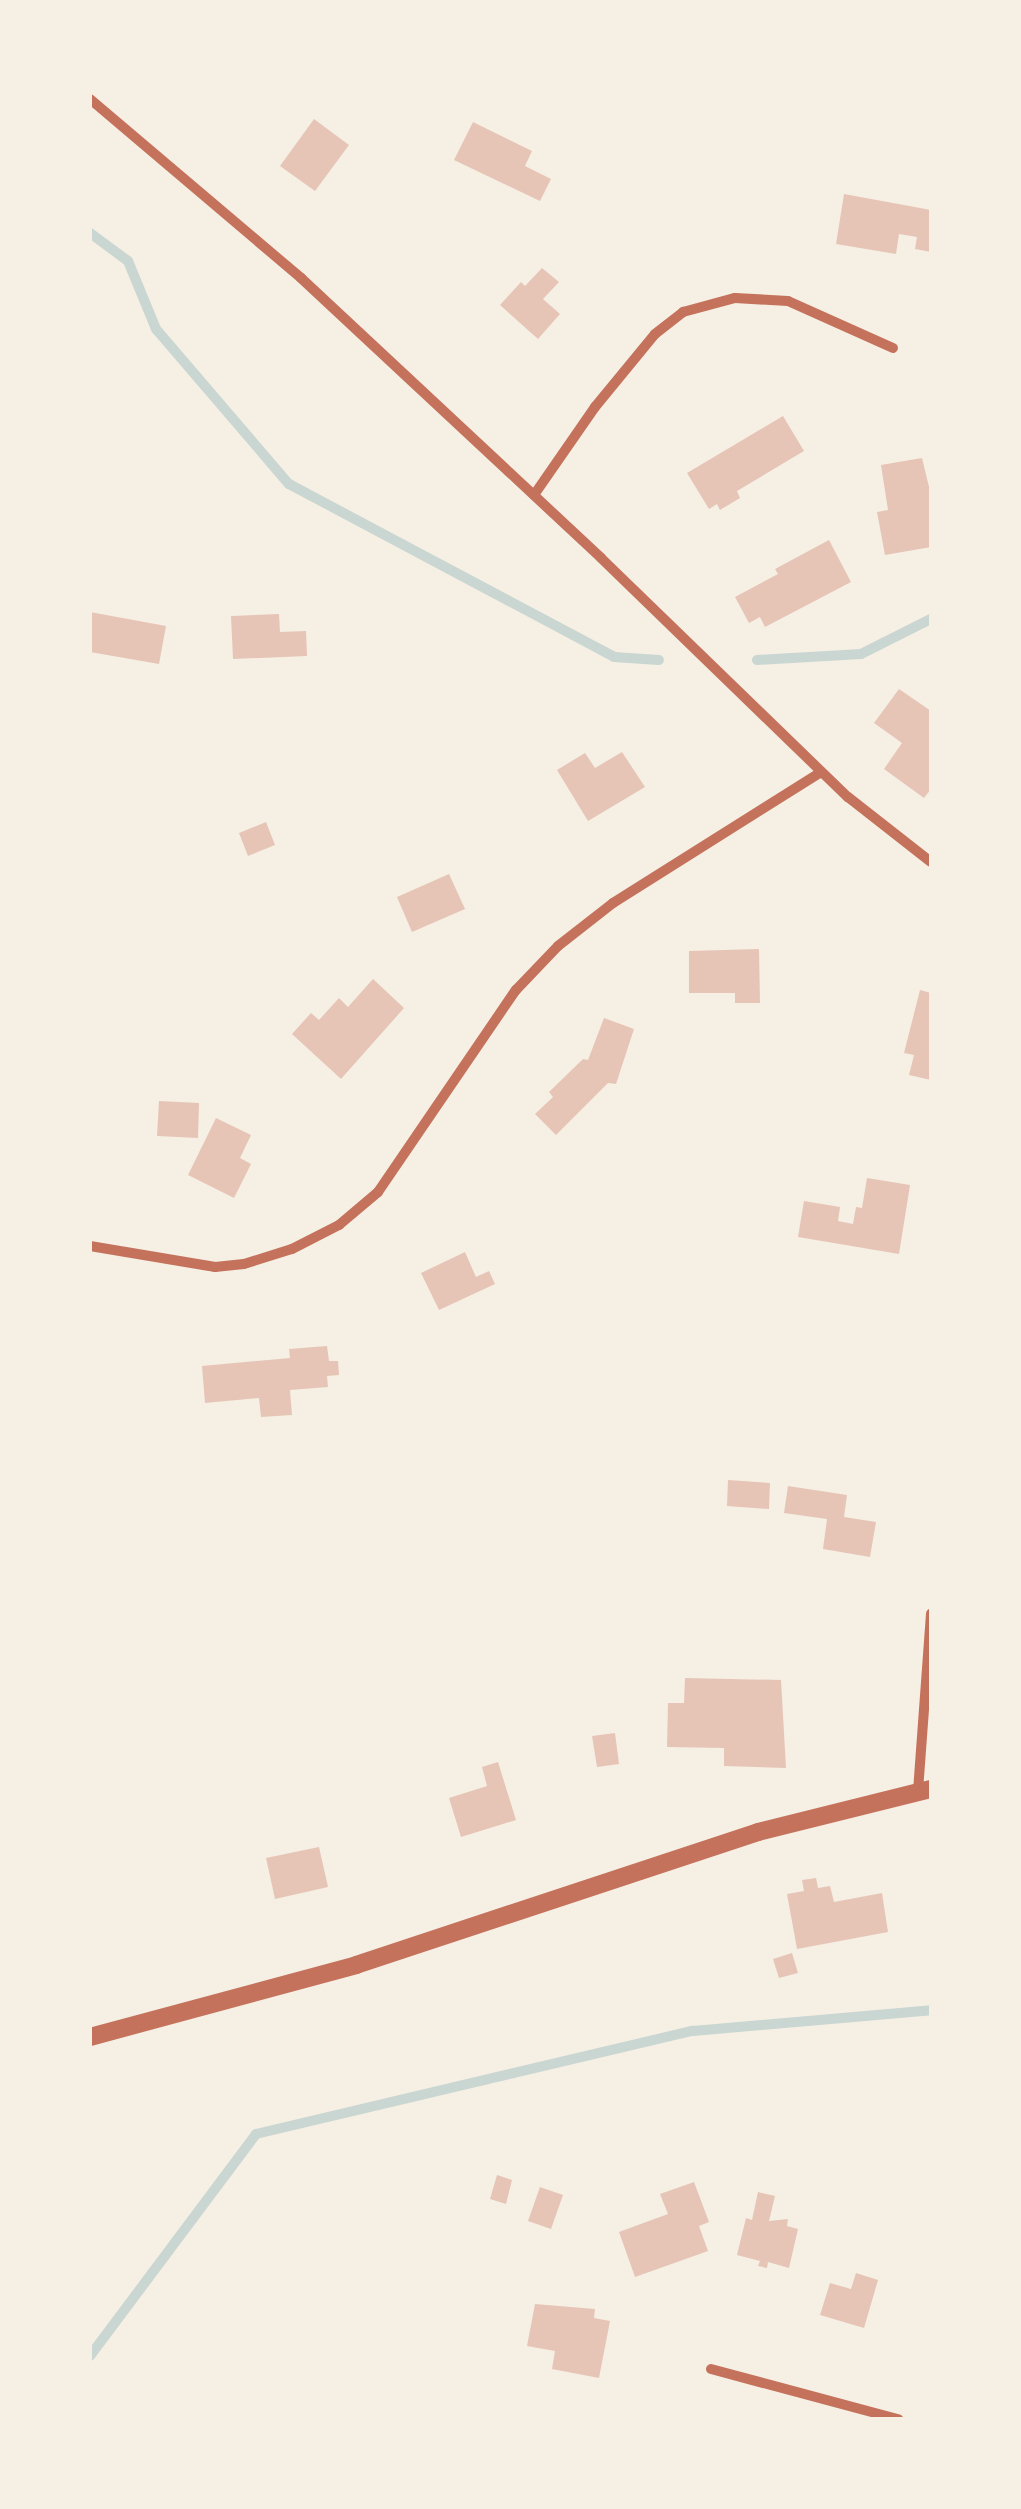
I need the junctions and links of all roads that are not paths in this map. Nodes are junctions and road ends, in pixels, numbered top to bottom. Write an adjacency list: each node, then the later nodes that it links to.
1 (90, 98): 3 (street)
2 (893, 348): 3 (street)
3 (534, 496): 4 (street)
4 (821, 772): 5 (street); 6 (street)
5 (931, 862)
6 (90, 1246)
7 (931, 1613): 8 (street)
8 (924, 1790): 9 (street)
9 (90, 2036)
10 (711, 2369): 11 (street)
11 (898, 2419)

